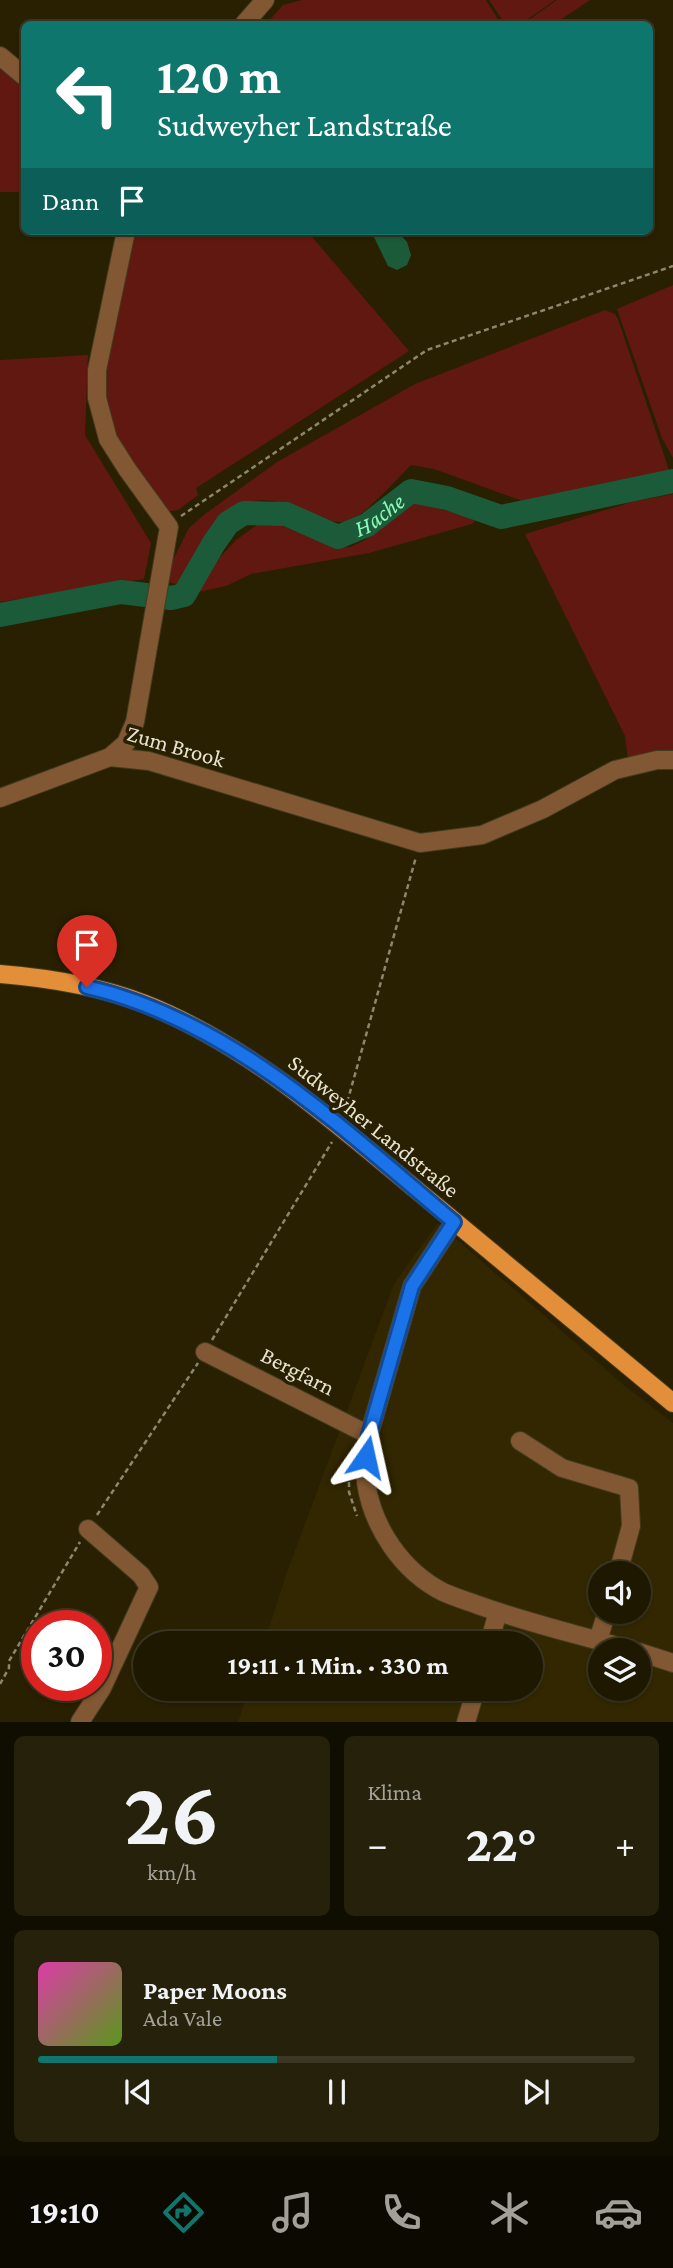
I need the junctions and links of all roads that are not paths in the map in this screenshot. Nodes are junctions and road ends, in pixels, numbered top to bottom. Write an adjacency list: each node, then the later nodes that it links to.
1 (265, 0): 2 (street)
2 (247, 21)
3 (0, 56): 4 (street)
4 (21, 74)
5 (125, 235): 6 (street, Zum Brook)
6 (110, 757): 7 (street, Zum Brook); 8 (street)
7 (673, 760)
8 (0, 798)
9 (0, 974): 10 (main road, Sudweyher Landstraße)
10 (454, 1222): 12 (main road, Sudweyher Landstraße); 13 (street)
11 (205, 1352): 13 (street, Bergfarn)
12 (673, 1403)
13 (369, 1435): 17 (street)
14 (520, 1441): 16 (street)
15 (88, 1529): 23 (street)
16 (621, 1561)
17 (498, 1612): 18 (street); 19 (street)
18 (492, 1631)
19 (591, 1638)
20 (651, 1656): 21 (street)
21 (673, 1663)
22 (472, 1701): 24 (street)
23 (80, 1722)
24 (466, 1722)

